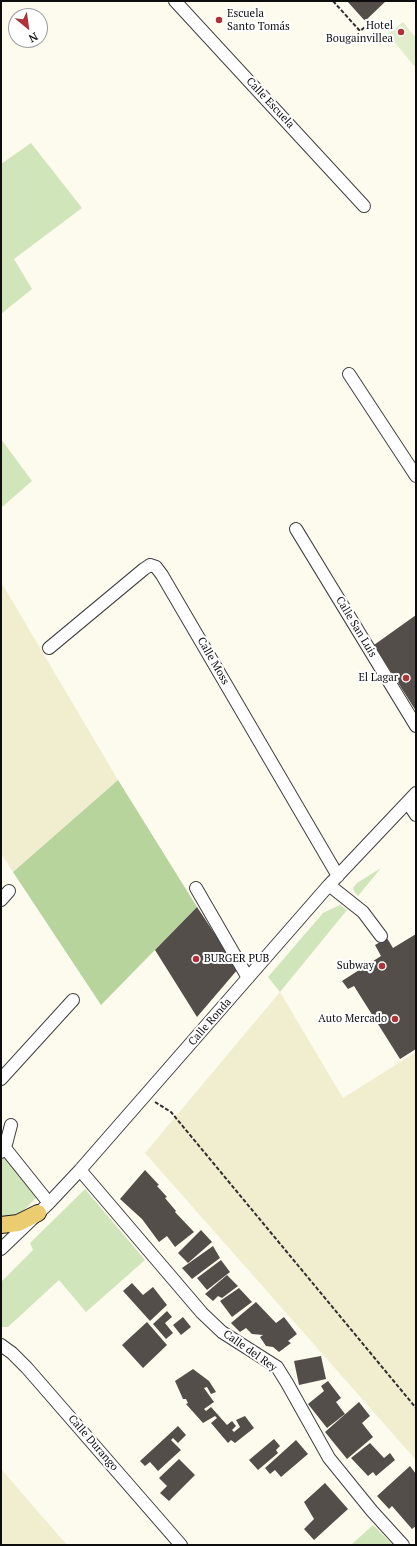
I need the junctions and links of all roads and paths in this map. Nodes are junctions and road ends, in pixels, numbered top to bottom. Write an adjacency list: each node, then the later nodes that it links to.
1 (175, 1): 4 (street, Calle Escuela)
2 (333, 1): 3 (path)
3 (374, 20)
4 (364, 206)
5 (349, 374): 6 (street)
6 (416, 476)
7 (296, 529): 9 (street, Calle San Luis)
8 (48, 648): 12 (street, Calle Moss)
9 (416, 726)
10 (412, 798): 11 (street); 12 (street, Calle Ronda)
11 (416, 815)
12 (333, 880): 14 (street); 15 (street, Calle Ronda)
13 (196, 888): 15 (street)
14 (381, 936)
15 (248, 978): 18 (street, Calle Ronda)
16 (73, 1000): 17 (street)
17 (1, 1079)
18 (146, 1095): 21 (street, Calle Ronda); 26 (path)
19 (11, 1125): 20 (street)
20 (3, 1150): 22 (street)
21 (80, 1170): 22 (street, Calle Ronda); 28 (street, Calle del Rey)
22 (43, 1208): 23 (main road); 24 (street, Calle Ronda)
23 (1, 1225)
24 (1, 1248)
25 (1, 1345): 27 (street, Calle Durango)
26 (416, 1408)
27 (181, 1545)
28 (403, 1545)

